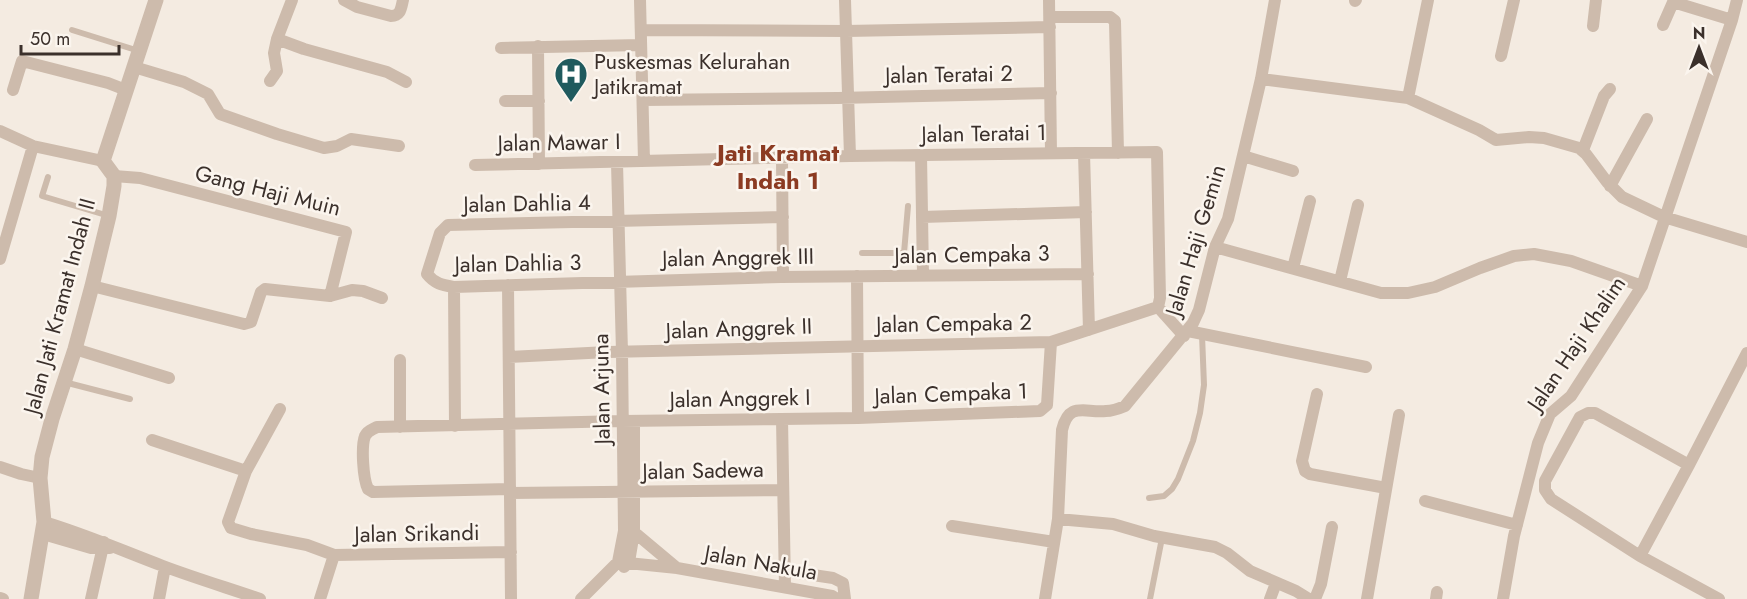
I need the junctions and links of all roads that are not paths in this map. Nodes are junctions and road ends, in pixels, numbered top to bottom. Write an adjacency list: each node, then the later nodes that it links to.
1 (156, 0): 25 (street)
2 (292, 0): 21 (street)
3 (344, 0): 4 (street)
4 (403, 0)
5 (640, 0): 19 (street)
6 (845, 0): 20 (street)
7 (1049, 0): 15 (street)
8 (1275, 0): 28 (street, Jalan Haji Gemin)
9 (1428, 0): 36 (street)
10 (1512, 0): 26 (street)
11 (1596, 0): 17 (street)
12 (1737, 0): 14 (street, Jalan Haji Khalim)
13 (1674, 1): 14 (street); 16 (street)
14 (1732, 20): 68 (street, Jalan Haji Khalim)
15 (1050, 22): 20 (street); 34 (street); 47 (street)
16 (1663, 25)
17 (1593, 26)
18 (72, 30): 25 (lane)
19 (641, 30): 20 (street); 22 (street)
20 (846, 31): 35 (street)
21 (277, 39): 29 (street); 30 (street)
22 (641, 45): 23 (street); 38 (street)
23 (537, 46): 24 (street); 39 (street)
24 (501, 48)
25 (140, 51): 27 (street)
26 (1501, 56)
27 (134, 67): 33 (street); 43 (street)
28 (1261, 79): 36 (street); 50 (street, Jalan Haji Gemin)
29 (270, 81)
30 (406, 82)
31 (1610, 89): 44 (street)
32 (13, 90): 33 (street)
33 (126, 90): 52 (street)
34 (1051, 93): 35 (street, Jalan Teratai 2); 45 (street)
35 (848, 98): 38 (street, Jalan Teratai 2); 49 (street)
36 (1408, 98): 44 (street)
37 (505, 100): 39 (street)
38 (642, 100): 53 (street)
39 (539, 101): 55 (street)
40 (1647, 119): 60 (street)
41 (0, 131): 42 (street)
42 (33, 146): 52 (street); 76 (street)
43 (399, 146)
44 (1583, 150): 60 (street)
45 (1052, 153): 46 (street, Jalan Teratai 1); 48 (street, Jalan Teratai 1)
46 (1084, 153): 47 (street, Jalan Teratai 1); 64 (street)
47 (1119, 153): 90 (street, Jalan Teratai 1)
48 (921, 155): 49 (street, Jalan Teratai 1); 66 (street)
49 (850, 156): 51 (street, Jalan Teratai 1)
50 (1243, 156): 57 (street); 74 (street, Jalan Haji Gemin)
51 (782, 158): 53 (street, Jalan Mawar I); 67 (street)
52 (103, 161): 58 (street, Jalan Jati Kramat Indah II)
53 (644, 161): 54 (street, Jalan Mawar I)
54 (617, 163): 55 (street, Jalan Mawar I); 69 (street, Jalan Arjuna)
55 (539, 164): 56 (street, Jalan Mawar I)
56 (475, 165)
57 (1293, 171)
58 (114, 176): 65 (street, Jalan Jati Kramat Indah II); 88 (street, Gang Haji Muin)
59 (48, 177): 65 (lane)
60 (1610, 186): 68 (street)
61 (1310, 201): 77 (street)
62 (1358, 205): 83 (street)
63 (908, 206): 70 (lane)
64 (1086, 212): 66 (street); 78 (street)
65 (109, 216): 85 (street, Jalan Jati Kramat Indah II)
66 (922, 216): 71 (street)
67 (783, 217): 69 (street, Jalan Dahlia 4); 81 (street)
68 (1664, 217): 73 (street); 86 (street, Jalan Haji Khalim)
69 (619, 222): 72 (street, Jalan Dahlia 4); 82 (street, Jalan Arjuna)
70 (907, 230): 71 (lane); 75 (lane)
71 (922, 230): 79 (street)
72 (440, 233): 87 (street, Jalan Dahlia 3)
73 (1747, 242)
74 (1215, 247): 77 (street); 92 (street, Jalan Haji Gemin)
75 (862, 253)
76 (1, 256)
77 (1293, 268): 83 (street)
78 (1088, 274): 79 (street, Jalan Cempaka 3); 91 (street)
79 (923, 275): 80 (street, Jalan Cempaka 3)
80 (857, 276): 81 (street, Jalan Anggrek III); 95 (street)
81 (783, 277): 82 (street, Jalan Anggrek III)
82 (620, 281): 84 (street, Jalan Dahlia 3); 97 (street, Jalan Arjuna)
83 (1340, 281): 86 (street)
84 (508, 285): 87 (street, Jalan Dahlia 3); 99 (street)
85 (92, 286): 88 (street); 96 (street, Jalan Jati Kramat Indah II)
86 (1642, 286): 126 (street, Jalan Haji Khalim)
87 (454, 287): 112 (street)
88 (330, 296): 89 (street)
89 (382, 298)
90 (1158, 307): 91 (street); 92 (street)
91 (1089, 330): 94 (street)
92 (1186, 333): 93 (street); 125 (street, Jalan Haji Gemin)
93 (1202, 335): 101 (street); 123 (lane)
94 (1051, 342): 95 (street, Jalan Cempaka 2); 108 (street, Jalan Cempaka 1)
95 (858, 346): 97 (street, Jalan Anggrek II); 108 (street)
96 (75, 349): 102 (street); 103 (street, Jalan Jati Kramat Indah II)
97 (622, 352): 99 (street, Jalan Anggrek II); 110 (street, Jalan Arjuna)
98 (1747, 352): 115 (street)
99 (509, 357): 111 (street)
100 (400, 360): 113 (street)
101 (1366, 367)
102 (169, 378)
103 (63, 382): 105 (lane); 118 (street, Jalan Jati Kramat Indah II)
104 (1317, 394): 119 (street)
105 (130, 399)
106 (280, 409): 117 (street)
107 (1399, 415): 119 (street)
108 (858, 418): 109 (street, Jalan Anggrek I)
109 (782, 419): 110 (street, Jalan Anggrek I); 120 (street)
110 (628, 421): 111 (street, Jalan Anggrek I); 122 (street, Jalan Arjuna)
111 (509, 424): 112 (street, Jalan Anggrek I); 121 (street)
112 (456, 426): 113 (street, Jalan Anggrek I)
113 (400, 428): 121 (street, Jalan Sadewa)
114 (152, 440): 117 (street)
115 (1689, 465): 136 (street); 136 (street)
116 (0, 467): 118 (street)
117 (246, 471): 135 (street)
118 (40, 478): 129 (street, Jalan Jati Kramat Indah II)
119 (1386, 488): 159 (street)
120 (783, 490): 122 (street, Jalan Sadewa); 140 (street)
121 (510, 491): 122 (street, Jalan Sadewa); 134 (street)
122 (629, 492): 130 (street, Jalan Arjuna)
123 (1149, 498)
124 (1425, 501): 126 (street)
125 (1058, 519): 131 (street); 132 (street, Jalan Haji Gemin)
126 (1517, 525): 160 (street, Jalan Haji Khalim)
127 (952, 526): 132 (street)
128 (1332, 527): 158 (street)
129 (44, 528): 133 (street); 144 (street, Jalan Jati Kramat Indah II)
130 (629, 531): 137 (street, Jalan Arjuna); 139 (street, Jalan Nakula)
131 (1162, 537): 141 (street); 155 (lane)
132 (1054, 542): 154 (street, Jalan Haji Gemin)
133 (103, 545): 138 (street); 145 (street)
134 (512, 552): 135 (street, Jalan Srikandi); 149 (street)
135 (334, 555): 148 (street, Jalan Srikandi)
136 (1640, 556): 161 (street)
137 (624, 562): 139 (street, Jalan Nakula); 150 (street); 151 (street)
138 (165, 567): 143 (street); 146 (street)
139 (677, 568): 142 (street, Jalan Nakula)
140 (786, 571): 142 (street); 153 (street, Jalan Nakula)
141 (1276, 583): 156 (street); 157 (street)
142 (785, 587): 152 (street, Jalan Nakula)
143 (229, 594): 147 (street)
144 (31, 599)
145 (91, 599)
146 (159, 599)
147 (260, 599)
148 (320, 599)
149 (511, 599)
150 (581, 599)
151 (592, 599)
152 (837, 599)
153 (845, 599)
154 (1045, 599)
155 (1150, 599)
156 (1270, 599)
157 (1309, 599)
158 (1315, 599)
159 (1367, 599)
160 (1503, 599)
161 (1719, 599)

